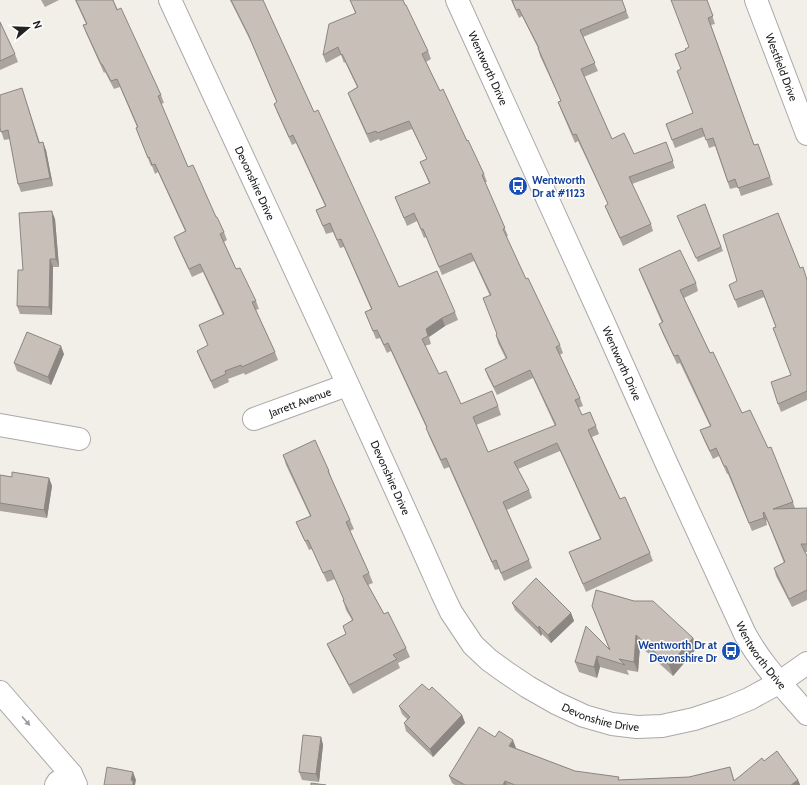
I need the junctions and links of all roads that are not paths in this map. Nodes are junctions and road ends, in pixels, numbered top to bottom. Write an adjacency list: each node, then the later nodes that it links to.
1 (170, 0): 5 (street, Devonshire Drive)
2 (457, 0): 10 (street, Wentworth Drive)
3 (756, 0): 4 (street, Westfield Drive)
4 (807, 134)
5 (347, 384): 6 (street, Jarrett Avenue); 10 (street, Devonshire Drive)
6 (254, 420)
7 (0, 425): 8 (street)
8 (80, 439)
9 (807, 663): 10 (street)
10 (780, 682): 12 (street, Wentworth Drive)
11 (0, 692): 13 (street, one-way to 13)
12 (807, 714)
13 (68, 781)

